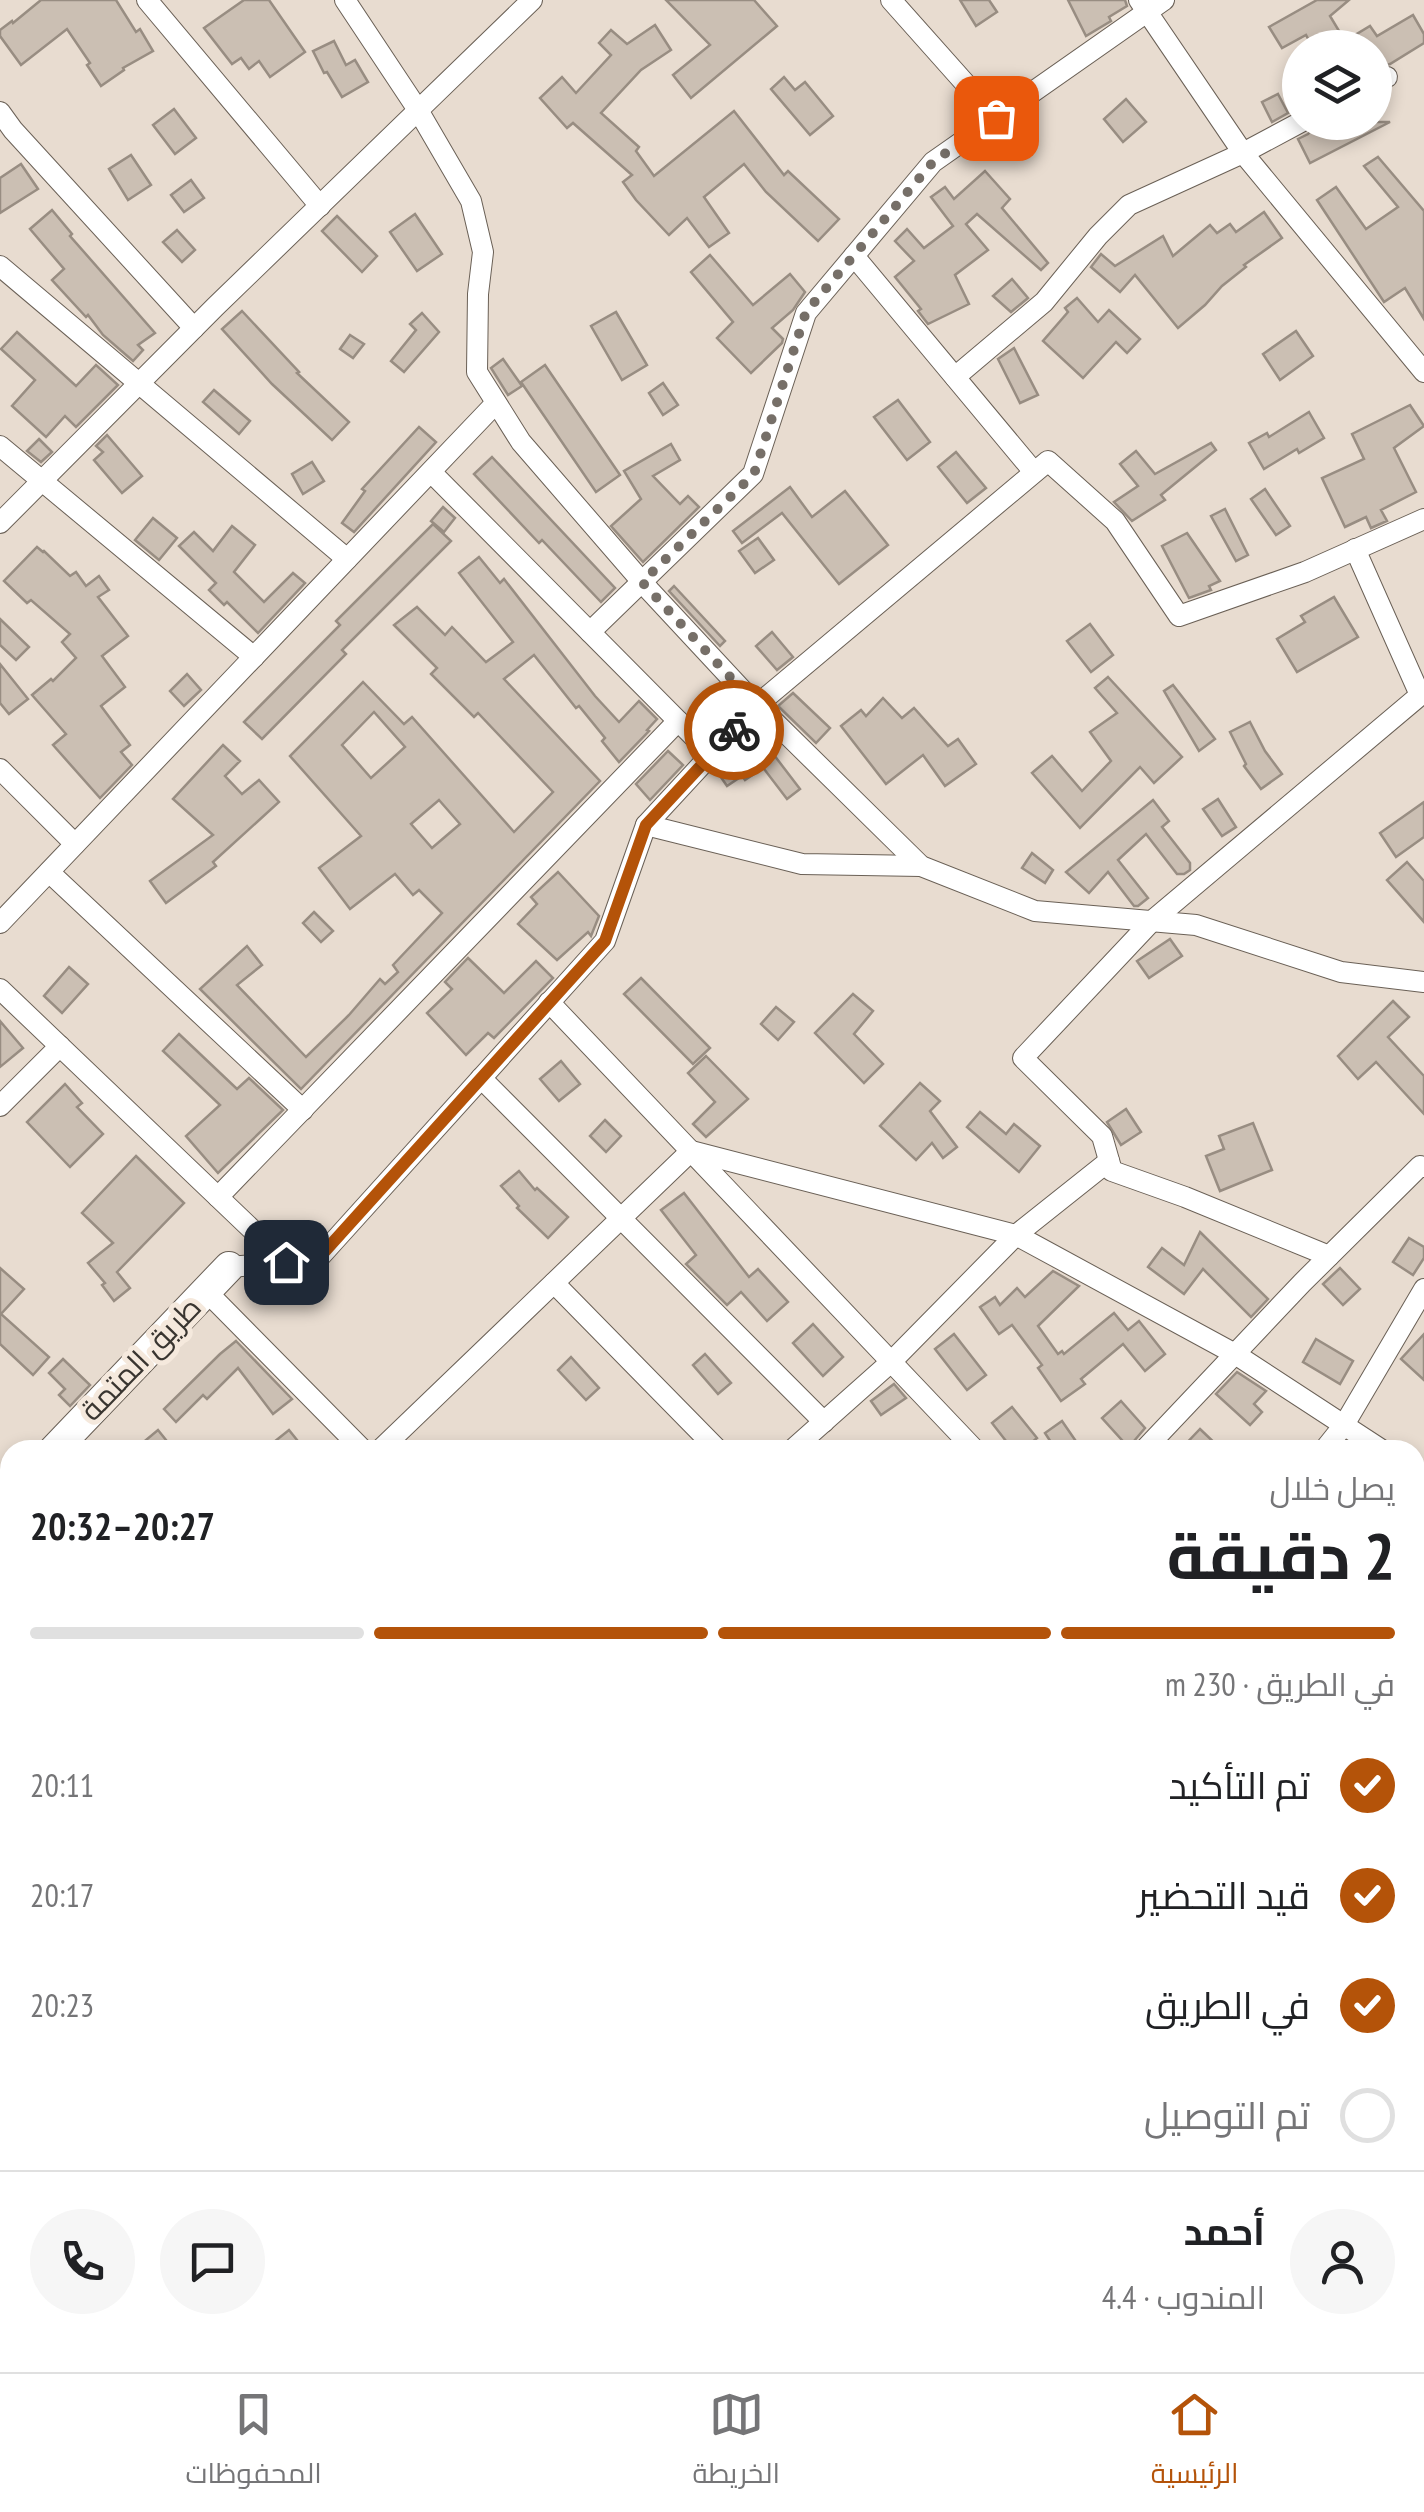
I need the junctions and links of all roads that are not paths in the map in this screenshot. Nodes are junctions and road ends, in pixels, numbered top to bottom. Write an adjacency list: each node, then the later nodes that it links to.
1 (147, 0): 11 (street)
2 (345, 0): 6 (street)
3 (532, 0): 6 (street)
4 (891, 0): 8 (street)
5 (1150, 4): 8 (street); 10 (street)
6 (418, 110): 11 (street); 18 (street)
7 (0, 112): 14 (street)
8 (996, 118): 12 (street)
9 (1282, 132): 10 (street)
10 (1243, 153): 15 (street); 16 (street)
11 (320, 206): 14 (street)
12 (854, 256): 16 (street); 27 (street)
13 (0, 266): 17 (street)
14 (194, 328): 17 (street)
15 (1420, 358)
16 (955, 378): 21 (street)
17 (140, 382): 22 (street); 26 (street)
18 (496, 404): 20 (street); 27 (street)
19 (0, 446): 22 (street)
20 (431, 472): 26 (street); 28 (street)
21 (1034, 472): 25 (street); 31 (street)
22 (42, 480): 24 (street); 29 (street)
23 (1424, 519): 25 (street)
24 (0, 523)
25 (1355, 550): 30 (street)
26 (347, 560): 29 (street)
27 (642, 582): 28 (street); 31 (street)
28 (590, 632): 32 (street)
29 (254, 657): 36 (street)
30 (1422, 694): 39 (street)
31 (756, 705): 33 (street); 37 (street)
32 (678, 721): 33 (street); 47 (street)
33 (711, 754): 35 (street)
34 (0, 770): 36 (street)
35 (646, 825): 37 (street); 43 (street)
36 (75, 844): 38 (street)
37 (921, 866): 39 (street)
38 (48, 872): 40 (street); 47 (street)
39 (1152, 921): 41 (street); 49 (street)
40 (0, 924)
41 (1424, 982)
42 (0, 988): 44 (street)
43 (550, 1002): 45 (street); 48 (street)
44 (60, 1046): 46 (street); 51 (street)
45 (481, 1078): 52 (street); 55 (street)
46 (0, 1106)
47 (302, 1110): 51 (street)
48 (691, 1151): 52 (street); 53 (street); 61 (street)
49 (1109, 1161): 53 (street); 54 (street)
50 (1424, 1167): 54 (street)
51 (218, 1197): 55 (street)
52 (621, 1218): 57 (street); 62 (street)
53 (1016, 1235): 60 (street); 61 (street)
54 (1329, 1256): 60 (street)
55 (286, 1262): 56 (street)
56 (229, 1267): 59 (street, طريق المتمة)
57 (554, 1282): 66 (street); 67 (street)
58 (1424, 1289): 63 (street)
59 (206, 1291): 64 (street, طريق المتمة); 65 (street)
60 (1235, 1354): 63 (street); 70 (street)
61 (892, 1362): 62 (street); 69 (street)
62 (824, 1422): 68 (street)
63 (1344, 1425): 71 (street); 72 (street)
64 (68, 1440)
65 (354, 1440)
66 (390, 1440)
67 (708, 1440)
68 (803, 1440)
69 (966, 1440)
70 (1153, 1440)
71 (1332, 1440)
72 (1367, 1440)

